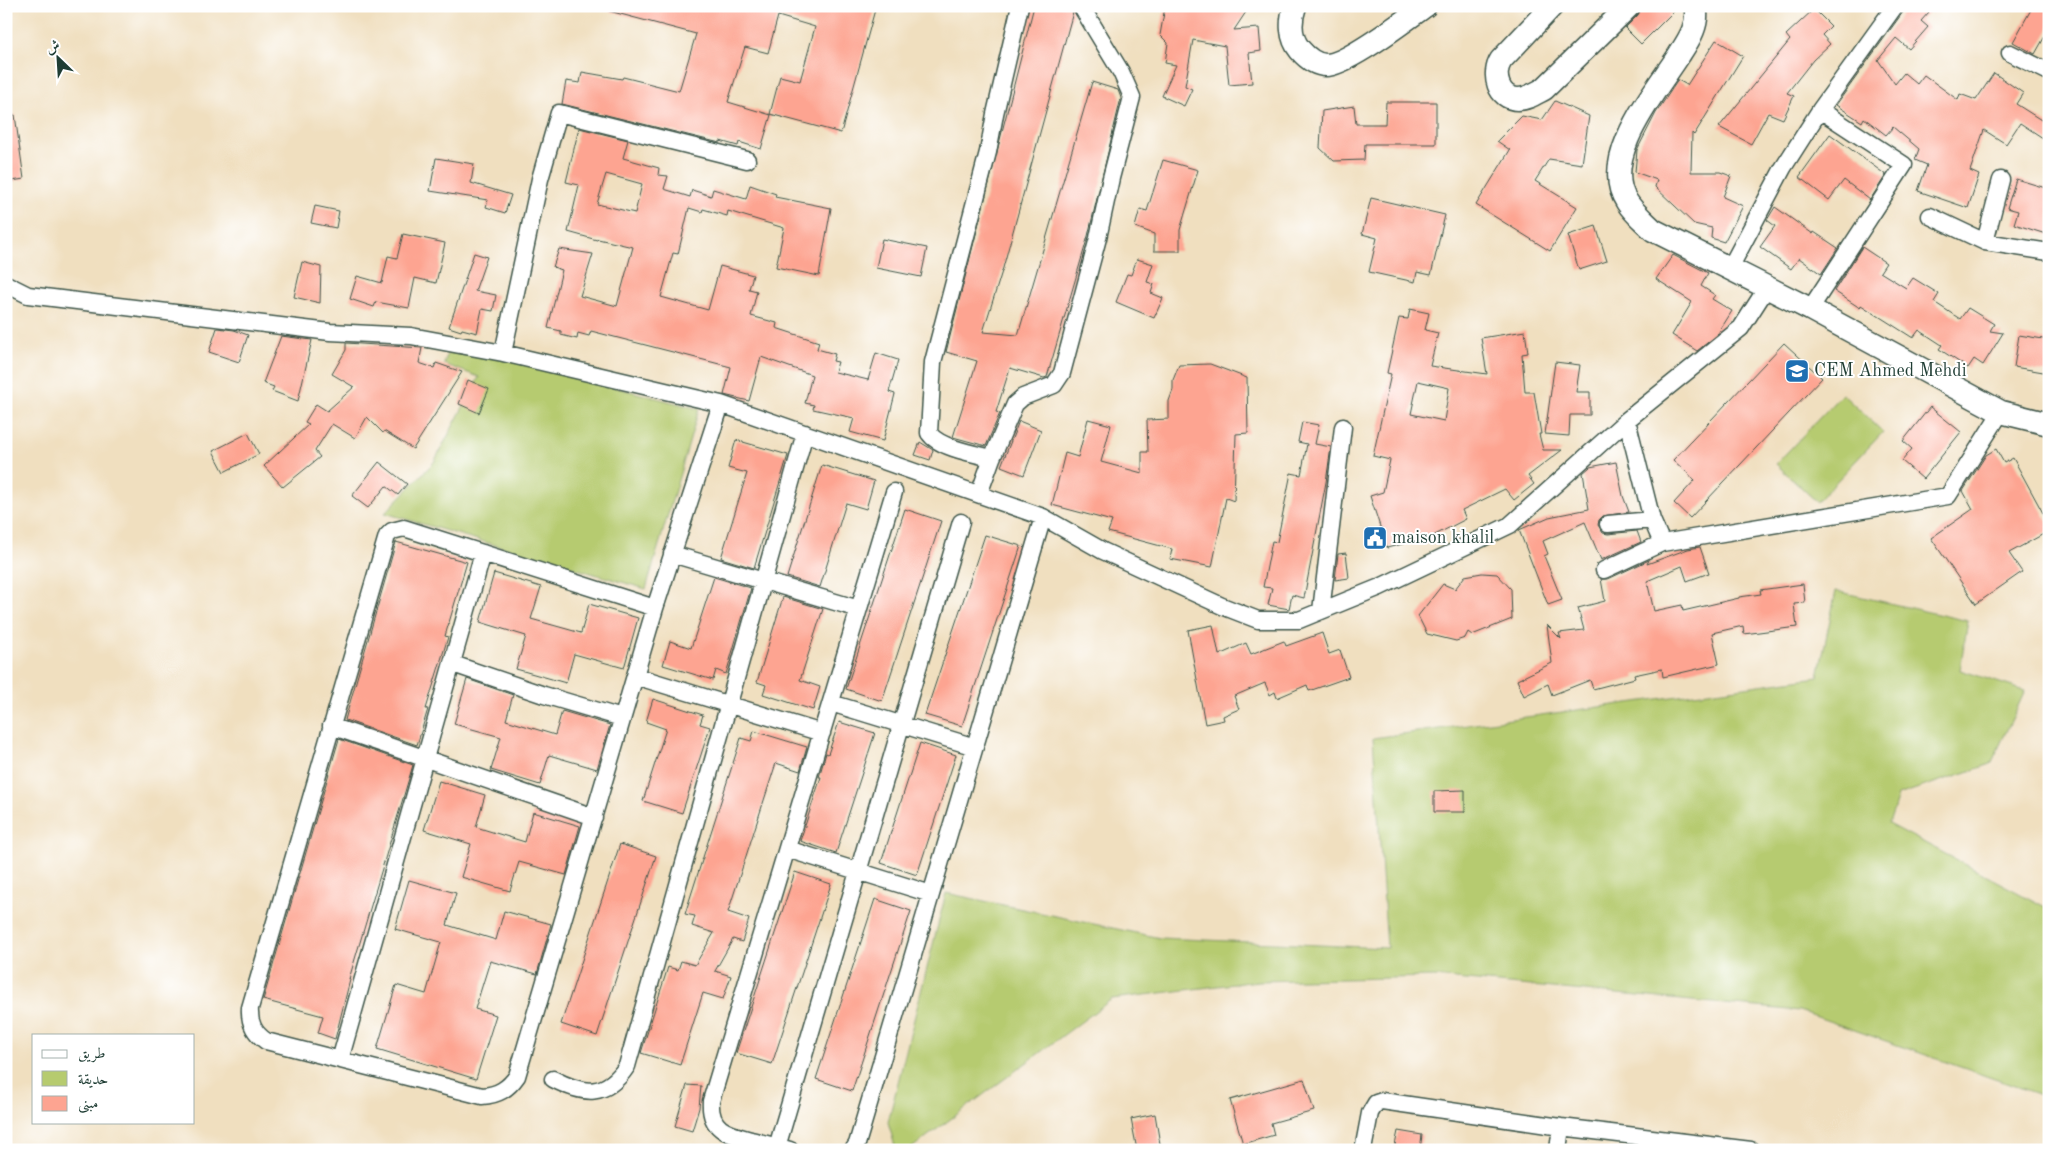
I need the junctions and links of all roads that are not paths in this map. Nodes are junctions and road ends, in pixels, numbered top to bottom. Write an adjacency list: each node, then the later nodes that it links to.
1 (1020, 6): 28 (street)
2 (1081, 6): 28 (street)
3 (1295, 6): 4 (main road)
4 (1425, 6)
5 (1552, 6): 6 (main road)
6 (1629, 6)
7 (1694, 6): 17 (main road)
8 (1895, 6): 11 (street)
9 (2010, 53): 10 (street)
10 (2049, 72)
11 (1820, 110): 17 (street); 20 (street)
12 (747, 160): 21 (street)
13 (2001, 180): 15 (street)
14 (1930, 216): 15 (street)
15 (1984, 242): 16 (street)
16 (2049, 252)
17 (1730, 268): 19 (main road)
18 (6, 284): 21 (street)
19 (1766, 289): 20 (main road); 24 (street)
20 (1810, 309): 23 (main road)
21 (503, 353): 22 (street)
22 (721, 404): 27 (street); 37 (street)
23 (2001, 412): 25 (main road); 35 (street)
24 (1627, 420): 32 (street); 42 (street)
25 (2049, 424)
26 (1343, 427): 42 (street)
27 (806, 433): 30 (street); 39 (street)
28 (992, 458): 30 (street)
29 (894, 492): 41 (street)
30 (979, 494): 31 (street)
31 (1043, 517): 42 (street); 51 (street)
32 (1652, 520): 34 (street); 35 (street)
33 (961, 522): 48 (street)
34 (1608, 524)
35 (1662, 543): 38 (street)
36 (483, 553): 40 (street); 43 (street); 49 (street)
37 (672, 554): 39 (street); 40 (street)
38 (1604, 570)
39 (764, 581): 41 (street); 46 (street)
40 (655, 608): 44 (street)
41 (859, 610): 45 (street)
42 (1321, 611)
43 (453, 664): 47 (street); 52 (street)
44 (635, 676): 46 (street); 47 (street)
45 (831, 703): 48 (street); 50 (street)
46 (729, 704): 50 (street); 58 (street)
47 (622, 718): 53 (street)
48 (902, 724): 51 (street); 55 (street)
49 (331, 726): 52 (street); 57 (street)
50 (822, 733): 54 (street)
51 (975, 747): 56 (street)
52 (425, 758): 53 (street); 57 (street)
53 (594, 817): 57 (street)
54 (787, 849): 55 (street); 60 (street)
55 (858, 871): 56 (street); 60 (street)
56 (931, 894): 61 (street)
57 (340, 1060)
58 (553, 1079)
59 (1561, 1127): 62 (street); 63 (street); 64 (street)
60 (784, 1148)
61 (853, 1150)
62 (1364, 1150)
63 (1558, 1150)
64 (1751, 1150)

